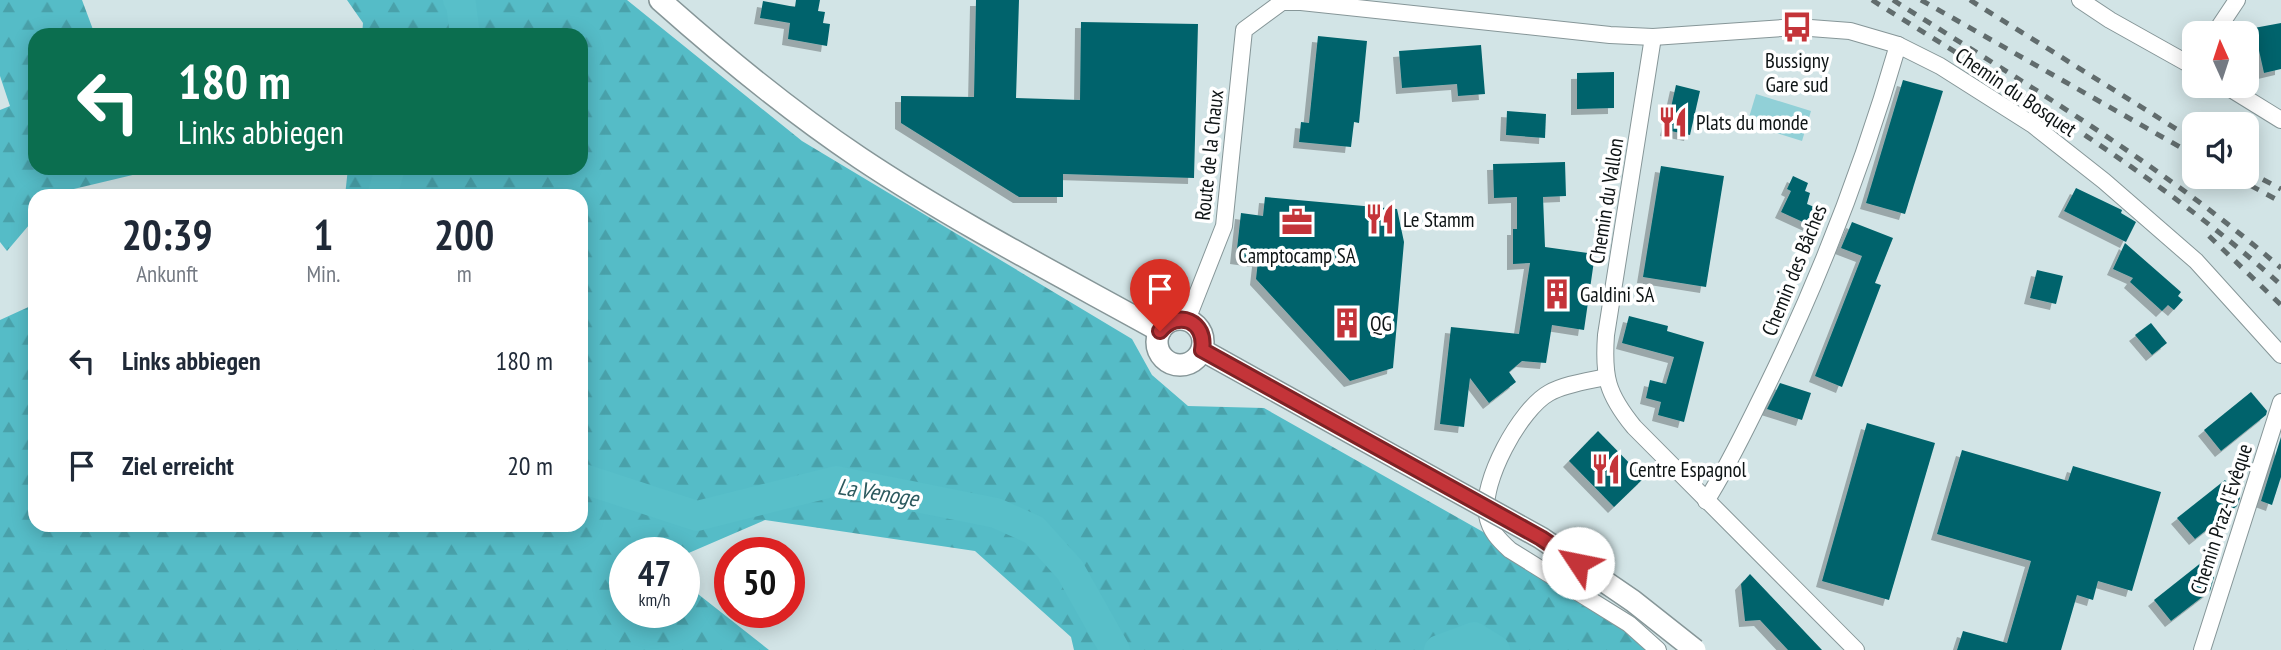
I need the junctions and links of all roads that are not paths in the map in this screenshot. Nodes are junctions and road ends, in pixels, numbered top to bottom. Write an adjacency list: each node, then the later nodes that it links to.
1 (660, 0): 12 (main road)
2 (2080, 0): 8 (street)
3 (2237, 0): 4 (street)
4 (2224, 21)
5 (1244, 30): 6 (street, Chemin du Bosquet); 11 (street, Route de la Chaux)
6 (1653, 37): 7 (street, Chemin du Bosquet); 15 (street, Chemin du Vallon)
7 (1898, 45): 14 (street, Chemin du Bosquet); 17 (street, Chemin des Bâches)
8 (2182, 60)
9 (2245, 98): 10 (street)
10 (2281, 120)
11 (1187, 320): 12 (main road); 13 (main road)
12 (1160, 331): 13 (main road)
13 (1202, 350): 19 (main road, bridge)
14 (2281, 355)
15 (1606, 377): 17 (street, Chemin du Vallon); 18 (street)
16 (2281, 402): 21 (street, Chemin Praz-l'Evêque)
17 (1706, 501): 20 (street, Chemin du Vallon)
18 (1658, 650)
19 (1695, 650)
20 (1856, 650)
21 (2202, 650)

